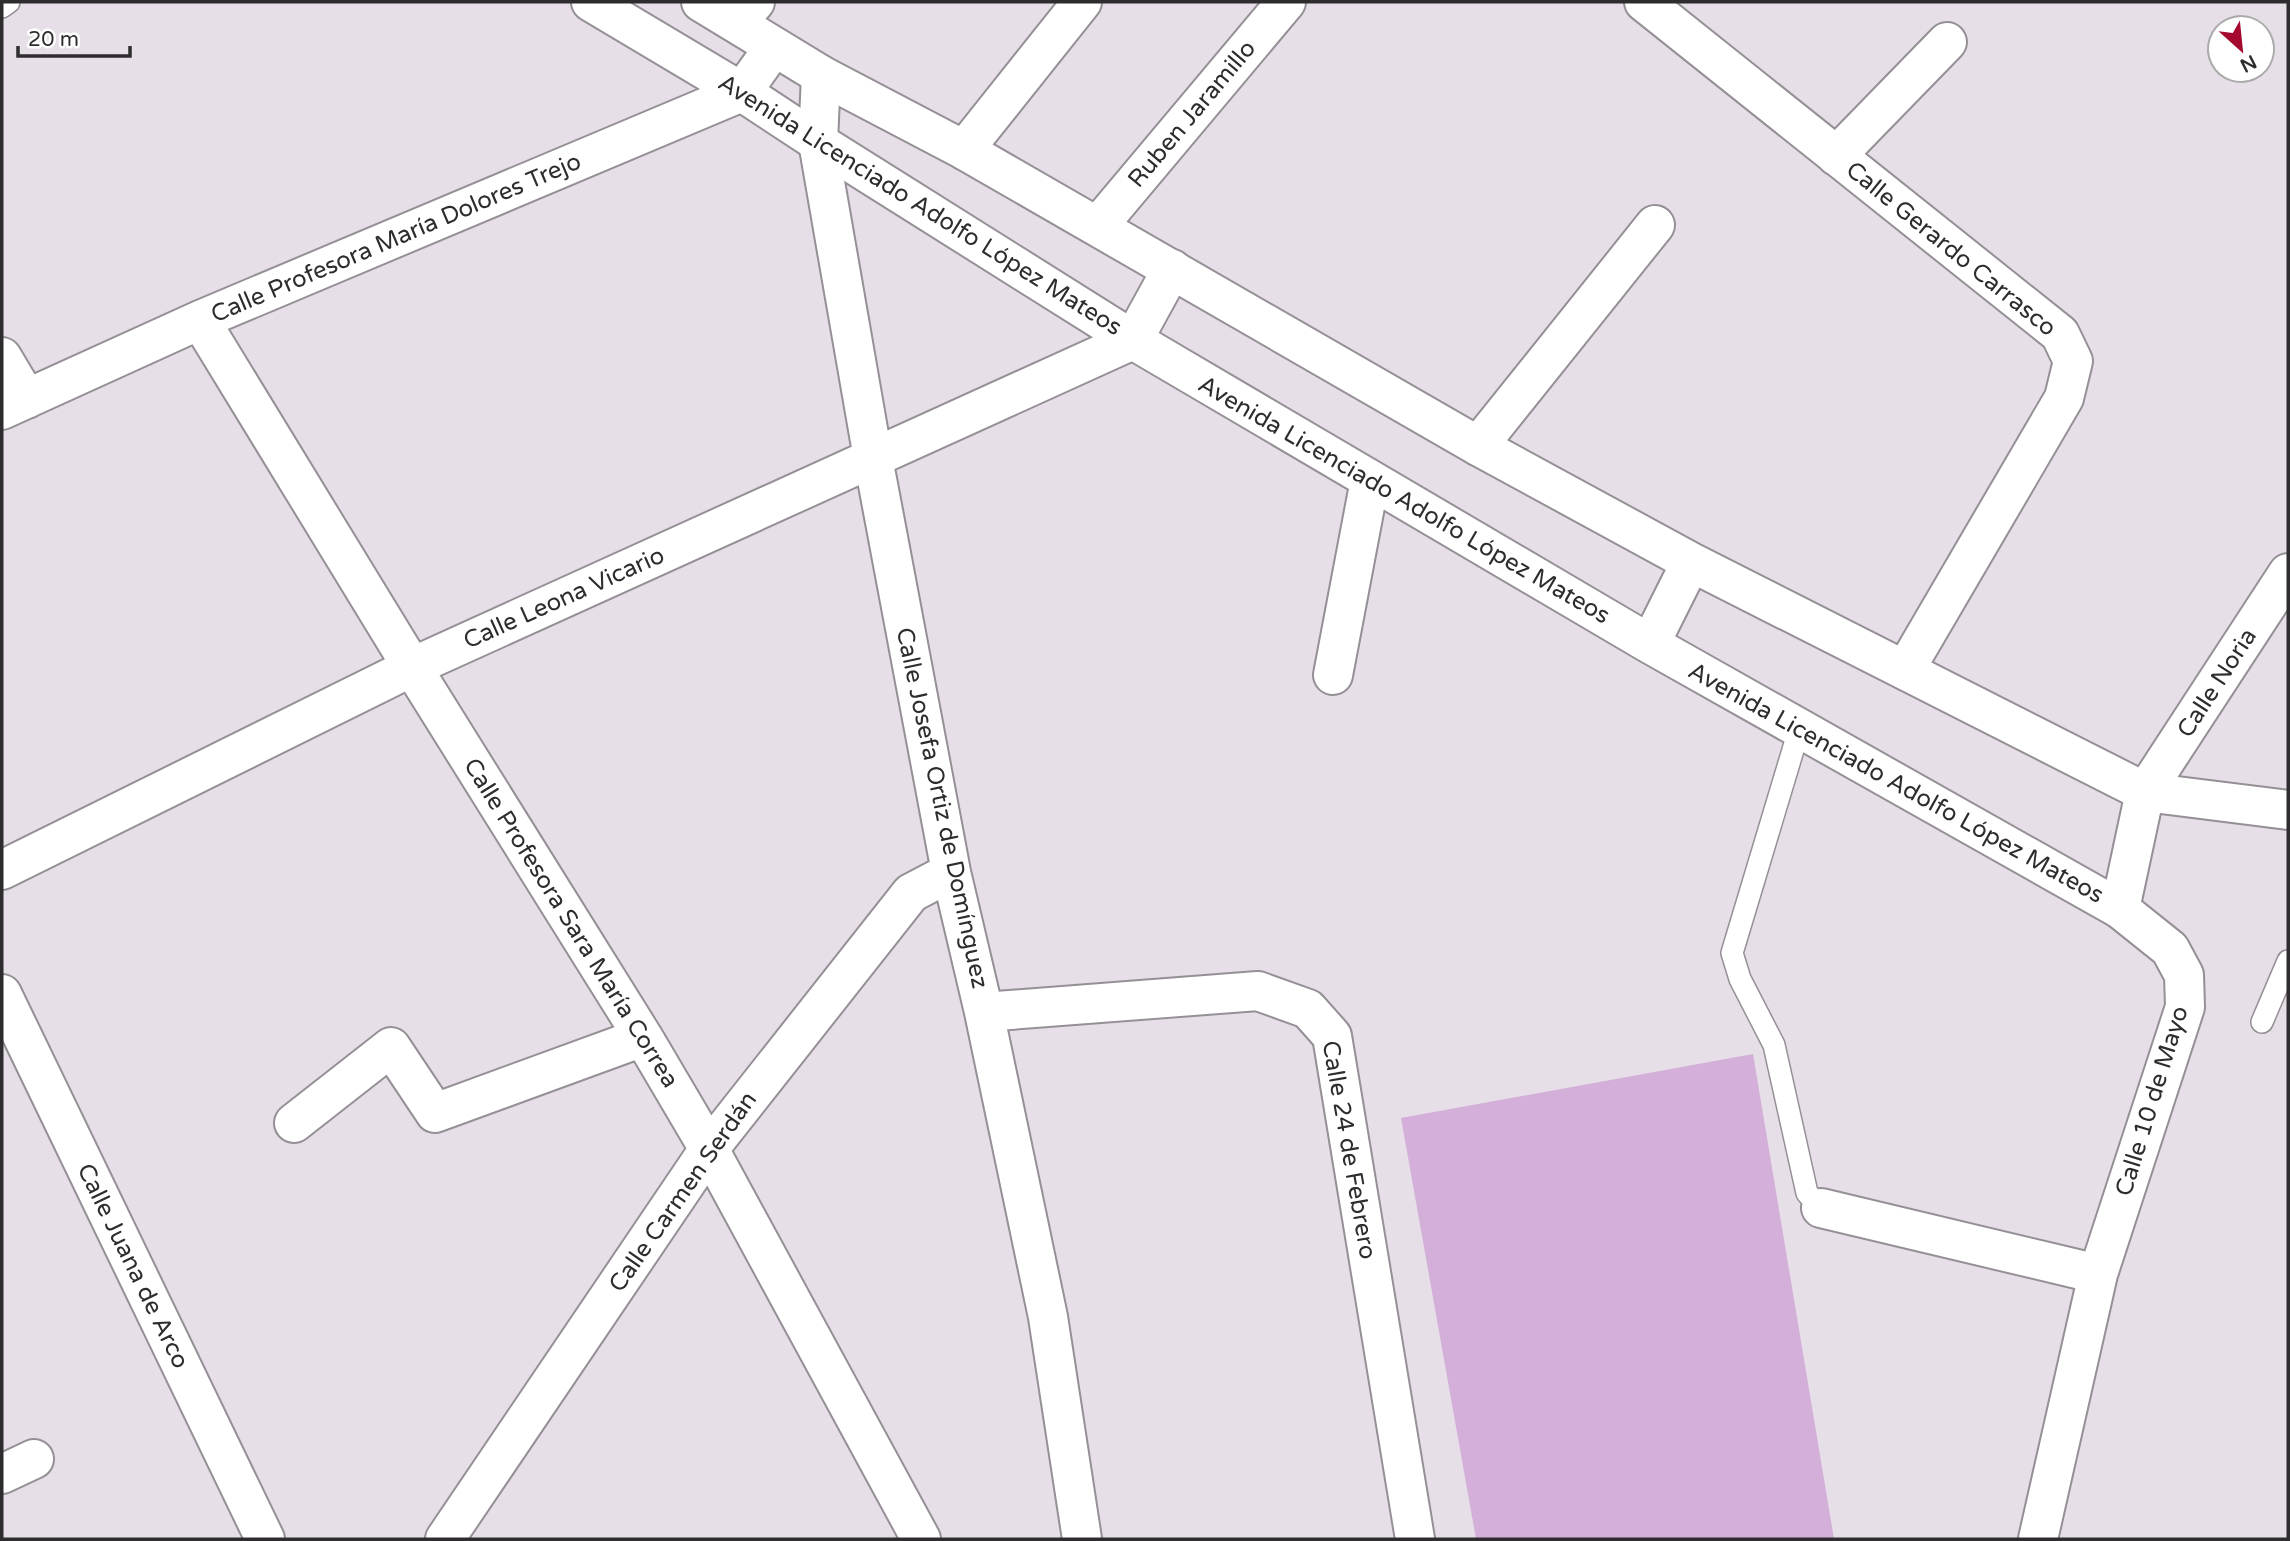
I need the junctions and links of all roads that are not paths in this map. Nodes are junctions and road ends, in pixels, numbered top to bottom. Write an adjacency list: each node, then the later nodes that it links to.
1 (9, 2): 7 (lane)
2 (591, 2): 12 (street, Avenida Licenciado Adolfo López Mateos)
3 (701, 2): 8 (street)
4 (1082, 2): 14 (street)
5 (1286, 2): 17 (street, Ruben Jaramillo)
6 (1644, 2): 15 (street, Calle Gerardo Carrasco)
7 (2, 7)
8 (746, 12): 10 (street)
9 (1947, 42): 15 (street)
10 (774, 47): 11 (street); 12 (street)
11 (821, 75): 13 (street, Calle Josefa Ortiz de Domínguez); 14 (street)
12 (742, 92): 13 (street, Avenida Licenciado Adolfo López Mateos); 19 (street, Calle Profesora María Dolores Trejo)
13 (818, 142): 20 (street, Avenida Licenciado Adolfo López Mateos); 24 (street, Calle Josefa Ortiz de Domínguez)
14 (964, 150): 17 (street)
15 (1836, 156): 30 (street, Calle Gerardo Carrasco)
16 (1655, 225): 23 (street)
17 (1098, 226): 18 (street)
18 (1172, 269): 20 (street); 23 (street)
19 (200, 320): 22 (street, Calle Profesora María Dolores Trejo); 29 (street, Calle Profesora Sara María Correa)
20 (1133, 340): 24 (street, Calle Leona Vicario); 25 (street, Avenida Licenciado Adolfo López Mateos)
21 (2, 357): 22 (street)
22 (14, 404)
23 (1478, 446): 26 (street)
24 (873, 458): 29 (street, Calle Leona Vicario); 36 (street, Calle Josefa Ortiz de Domínguez)
25 (1370, 480): 28 (street, Avenida Licenciado Adolfo López Mateos); 31 (street)
26 (1691, 562): 28 (street); 30 (street)
27 (2288, 573): 33 (street, Calle Noria)
28 (1650, 644): 32 (street, Avenida Licenciado Adolfo López Mateos)
29 (412, 667): 35 (street, Calle Leona Vicario); 42 (street, Calle Profesora Sara María Correa)
30 (1905, 670): 33 (street)
31 (1333, 675)
32 (1799, 730): 37 (street, Avenida Licenciado Adolfo López Mateos); 45 (lane)
33 (2145, 792): 34 (street); 37 (street, Avenida Licenciado Adolfo López Mateos)
34 (2288, 810)
35 (2, 870)
36 (950, 872): 40 (street, Calle Josefa Ortiz de Domínguez); 44 (street, Calle Carmen Serdán)
37 (2120, 909): 46 (street, Calle 10 de Mayo)
38 (2288, 961): 41 (lane)
39 (2, 994): 47 (street, Calle Juana de Arco)
40 (984, 1012): 50 (street, Calle Josefa Ortiz de Domínguez); 51 (street, Calle 24 de Febrero)
41 (2262, 1022)
42 (643, 1037): 43 (street); 44 (street, Calle Profesora Sara María Correa)
43 (294, 1123)
44 (709, 1149): 48 (street, Calle Carmen Serdán); 49 (street, Calle Profesora Sara María Correa)
45 (1821, 1208): 46 (street)
46 (2098, 1274): 52 (street, Calle 10 de Mayo)
47 (265, 1539)
48 (445, 1539)
49 (921, 1539)
50 (1082, 1539)
51 (1415, 1539)
52 (2038, 1539)

